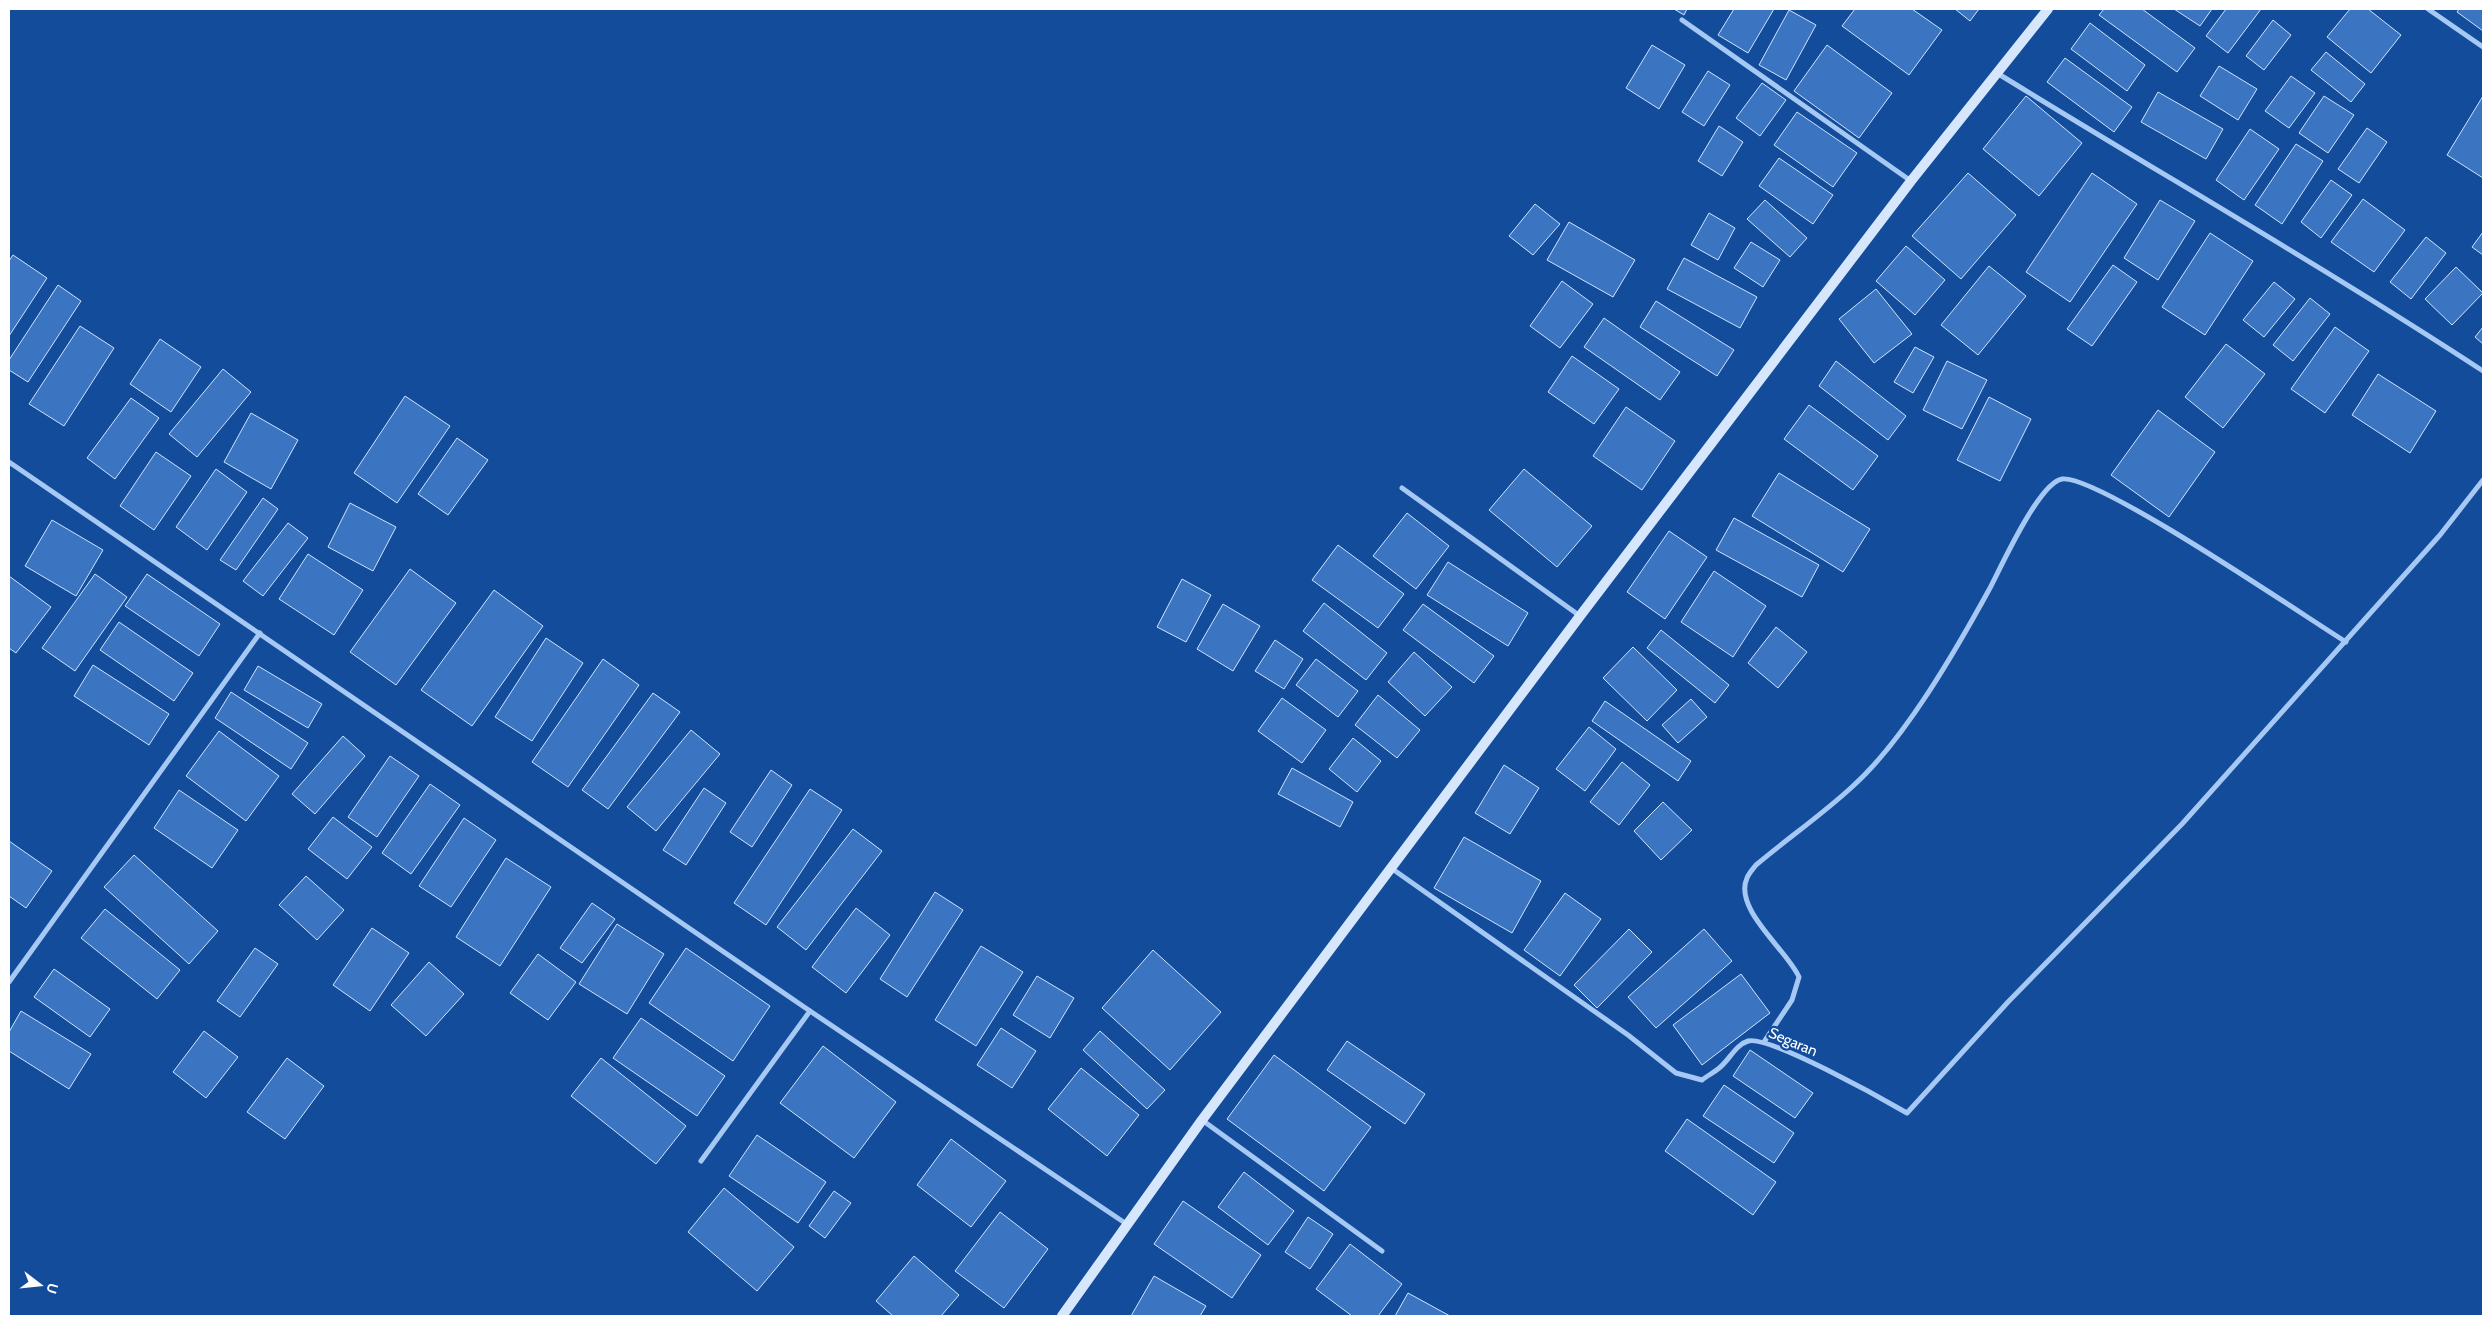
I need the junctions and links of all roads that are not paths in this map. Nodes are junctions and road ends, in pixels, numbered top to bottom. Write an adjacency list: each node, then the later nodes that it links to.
1 (2048, 9): 5 (street)
2 (2428, 9): 4 (street)
3 (1682, 20): 6 (street)
4 (2483, 47)
5 (1997, 73): 6 (street); 7 (street)
6 (1911, 181): 11 (street)
7 (2483, 371)
8 (9, 462): 12 (street)
9 (2483, 480): 13 (street)
10 (1402, 488): 11 (street)
11 (1580, 616): 14 (street)
12 (260, 633): 15 (street); 16 (street)
13 (2346, 642): 17 (street, Segaran); 17 (street)
14 (1391, 868): 17 (street, Segaran); 18 (street)
15 (9, 982)
16 (810, 1011): 19 (street); 20 (street)
17 (1764, 1042)
18 (1202, 1120): 20 (street); 21 (street)
19 (701, 1161)
20 (1128, 1225): 22 (street)
21 (1382, 1251)
22 (1062, 1316)

